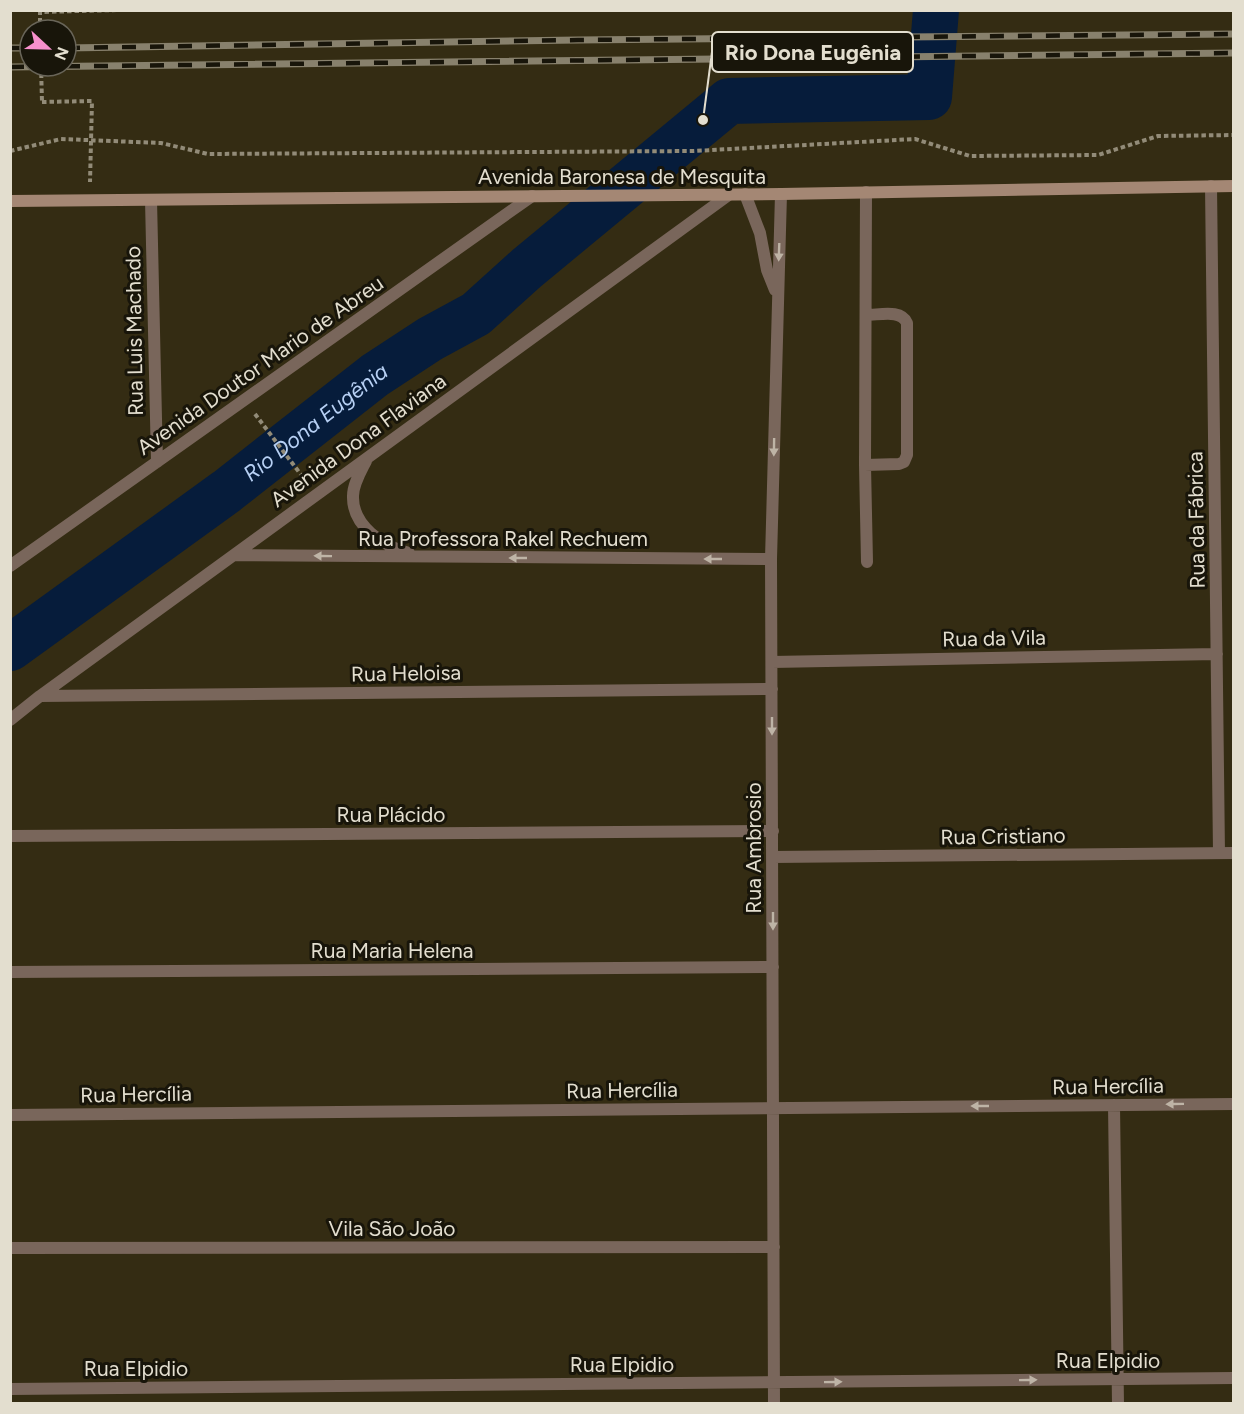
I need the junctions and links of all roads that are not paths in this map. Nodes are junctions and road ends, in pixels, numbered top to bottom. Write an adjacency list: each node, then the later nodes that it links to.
1 (1211, 186): 2 (main road, Avenida Baronesa de Mesquita); 3 (main road, Avenida Baronesa de Mesquita); 20 (street, Rua da Fábrica)
2 (1233, 186)
3 (866, 192): 6 (main road, Avenida Baronesa de Mesquita); 11 (street)
4 (730, 194): 5 (main road, Avenida Baronesa de Mesquita); 7 (main road, Avenida Baronesa de Mesquita); 12 (street, Avenida Dona Flaviana)
5 (745, 194): 6 (main road, Avenida Baronesa de Mesquita); 10 (street, Rua Ambrosio)
6 (781, 194): 10 (street, Rua Ambrosio, one-way to 10)
7 (532, 196): 8 (main road, Avenida Baronesa de Mesquita); 13 (street, Avenida Doutor Mario de Abreu)
8 (151, 200): 9 (main road, Avenida Baronesa de Mesquita); 13 (street, Rua Luis Machado)
9 (10, 201)
10 (777, 293): 17 (street, Rua Ambrosio, one-way to 17)
11 (866, 315): 14 (street); 14 (street)
12 (368, 457): 15 (street, Avenida Dona Flaviana); 16 (street)
13 (157, 462): 19 (street, Avenida Doutor Mario de Abreu)
14 (865, 465): 18 (street)
15 (234, 555): 16 (street, Rua Professora Rakel Rechuem, one-way to 15); 23 (street, Avenida Dona Flaviana)
16 (430, 557): 17 (street, Rua Professora Rakel Rechuem, one-way to 16)
17 (771, 560): 21 (street, Rua Ambrosio)
18 (867, 562)
19 (10, 566)
20 (1217, 654): 21 (street, Rua da Vila); 27 (street, Rua da Fábrica)
21 (772, 662): 22 (street, Rua Ambrosio)
22 (772, 689): 23 (street, Rua Heloisa); 25 (street, Rua Ambrosio, one-way to 25)
23 (40, 696): 24 (street, Avenida Dona Flaviana)
24 (10, 720)
25 (772, 831): 26 (street, Rua Plácido); 29 (street, Rua Ambrosio)
26 (10, 836)
27 (1219, 853): 28 (street, Rua Cristiano); 29 (street, Rua Cristiano)
28 (1233, 853)
29 (772, 857): 30 (street, Rua Ambrosio, one-way to 30)
30 (773, 967): 31 (street, Rua Maria Helena); 34 (street, Rua Ambrosio)
31 (10, 972)
32 (1233, 1104): 33 (street, Rua Hercília, one-way to 33)
33 (1114, 1105): 34 (street, Rua Hercília, one-way to 34); 39 (street)
34 (773, 1108): 35 (street, Rua Hercília); 36 (street, Rua Ambrosio)
35 (10, 1115)
36 (774, 1247): 37 (street, Vila São João); 40 (street, Rua Ambrosio)
37 (10, 1248)
38 (1233, 1378): 39 (street, Rua Elpidio)
39 (1118, 1379): 40 (street, Rua Elpidio, one-way to 39); 43 (street)
40 (774, 1382): 41 (street, Rua Elpidio); 42 (street, Rua Ambrosio)
41 (10, 1389)
42 (774, 1404)
43 (1118, 1404)

